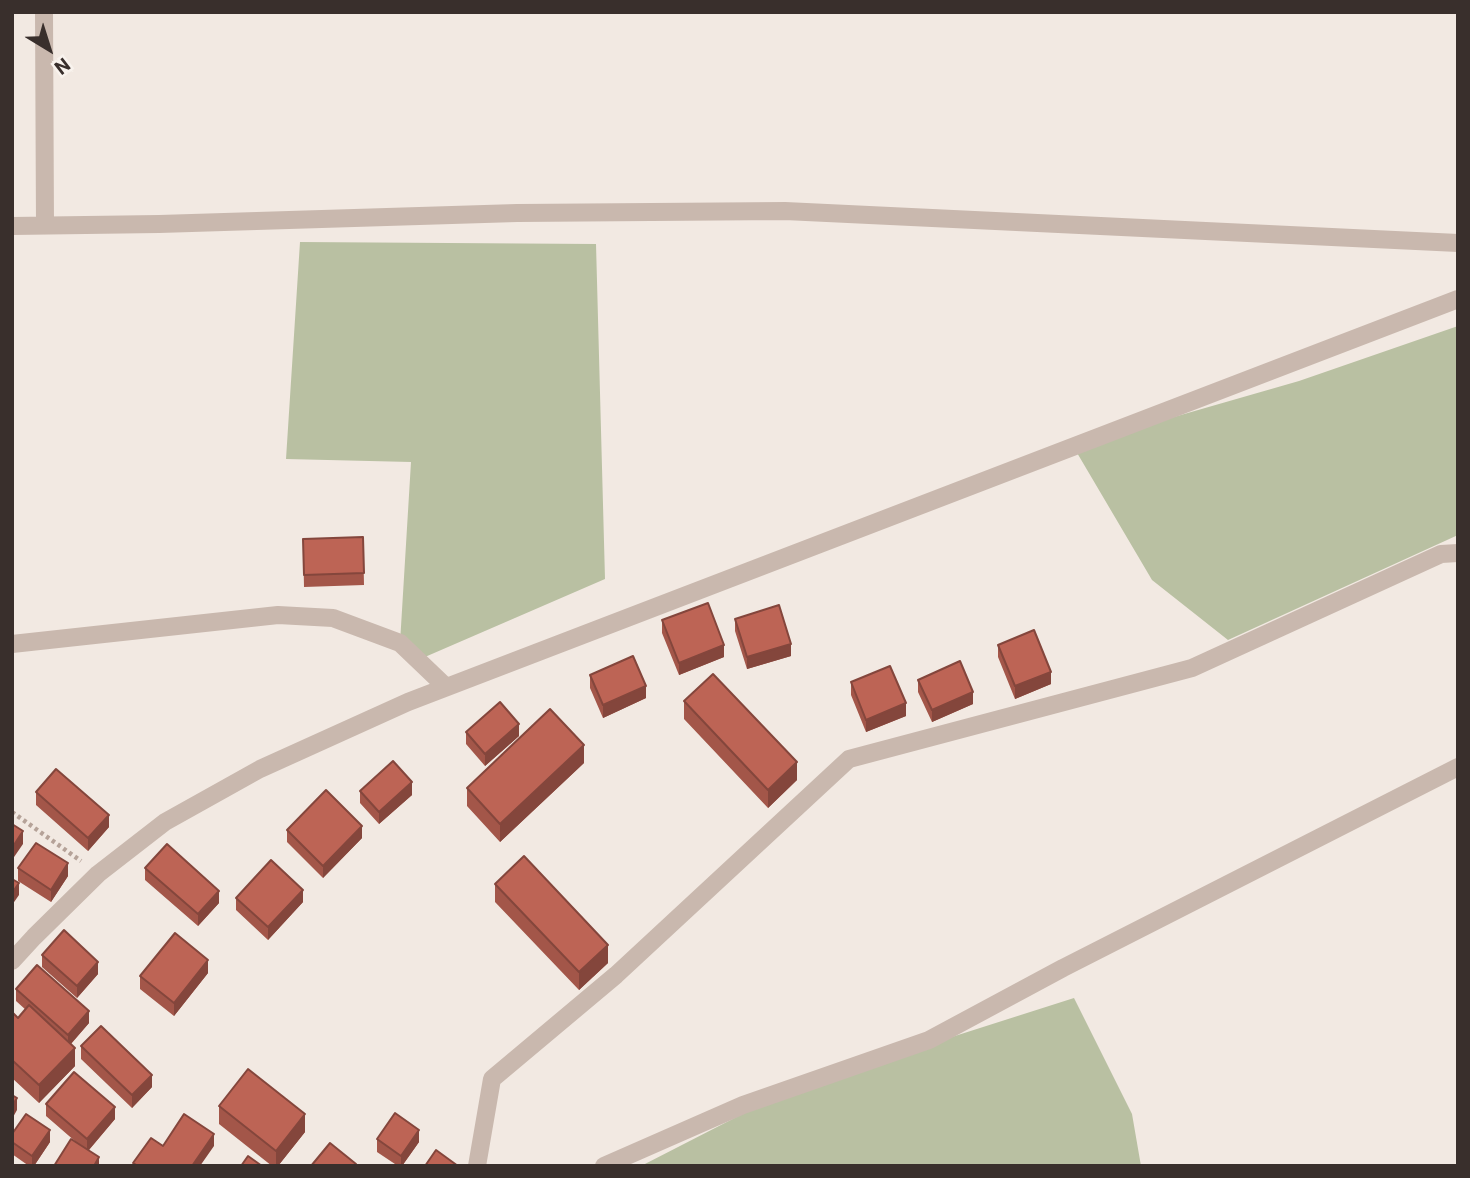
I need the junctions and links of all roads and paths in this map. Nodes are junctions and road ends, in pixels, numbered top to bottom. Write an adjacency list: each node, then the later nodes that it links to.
1 (44, 12): 2 (street)
2 (45, 225): 3 (street); 4 (street)
3 (16, 230)
4 (1458, 243)
5 (1458, 299): 8 (street)
6 (1458, 552): 13 (street)
7 (12, 645): 8 (street)
8 (446, 687): 11 (street)
9 (1458, 767): 14 (street)
10 (12, 812): 11 (path)
11 (98, 874): 12 (street)
12 (12, 961)
13 (477, 1166)
14 (604, 1166)

